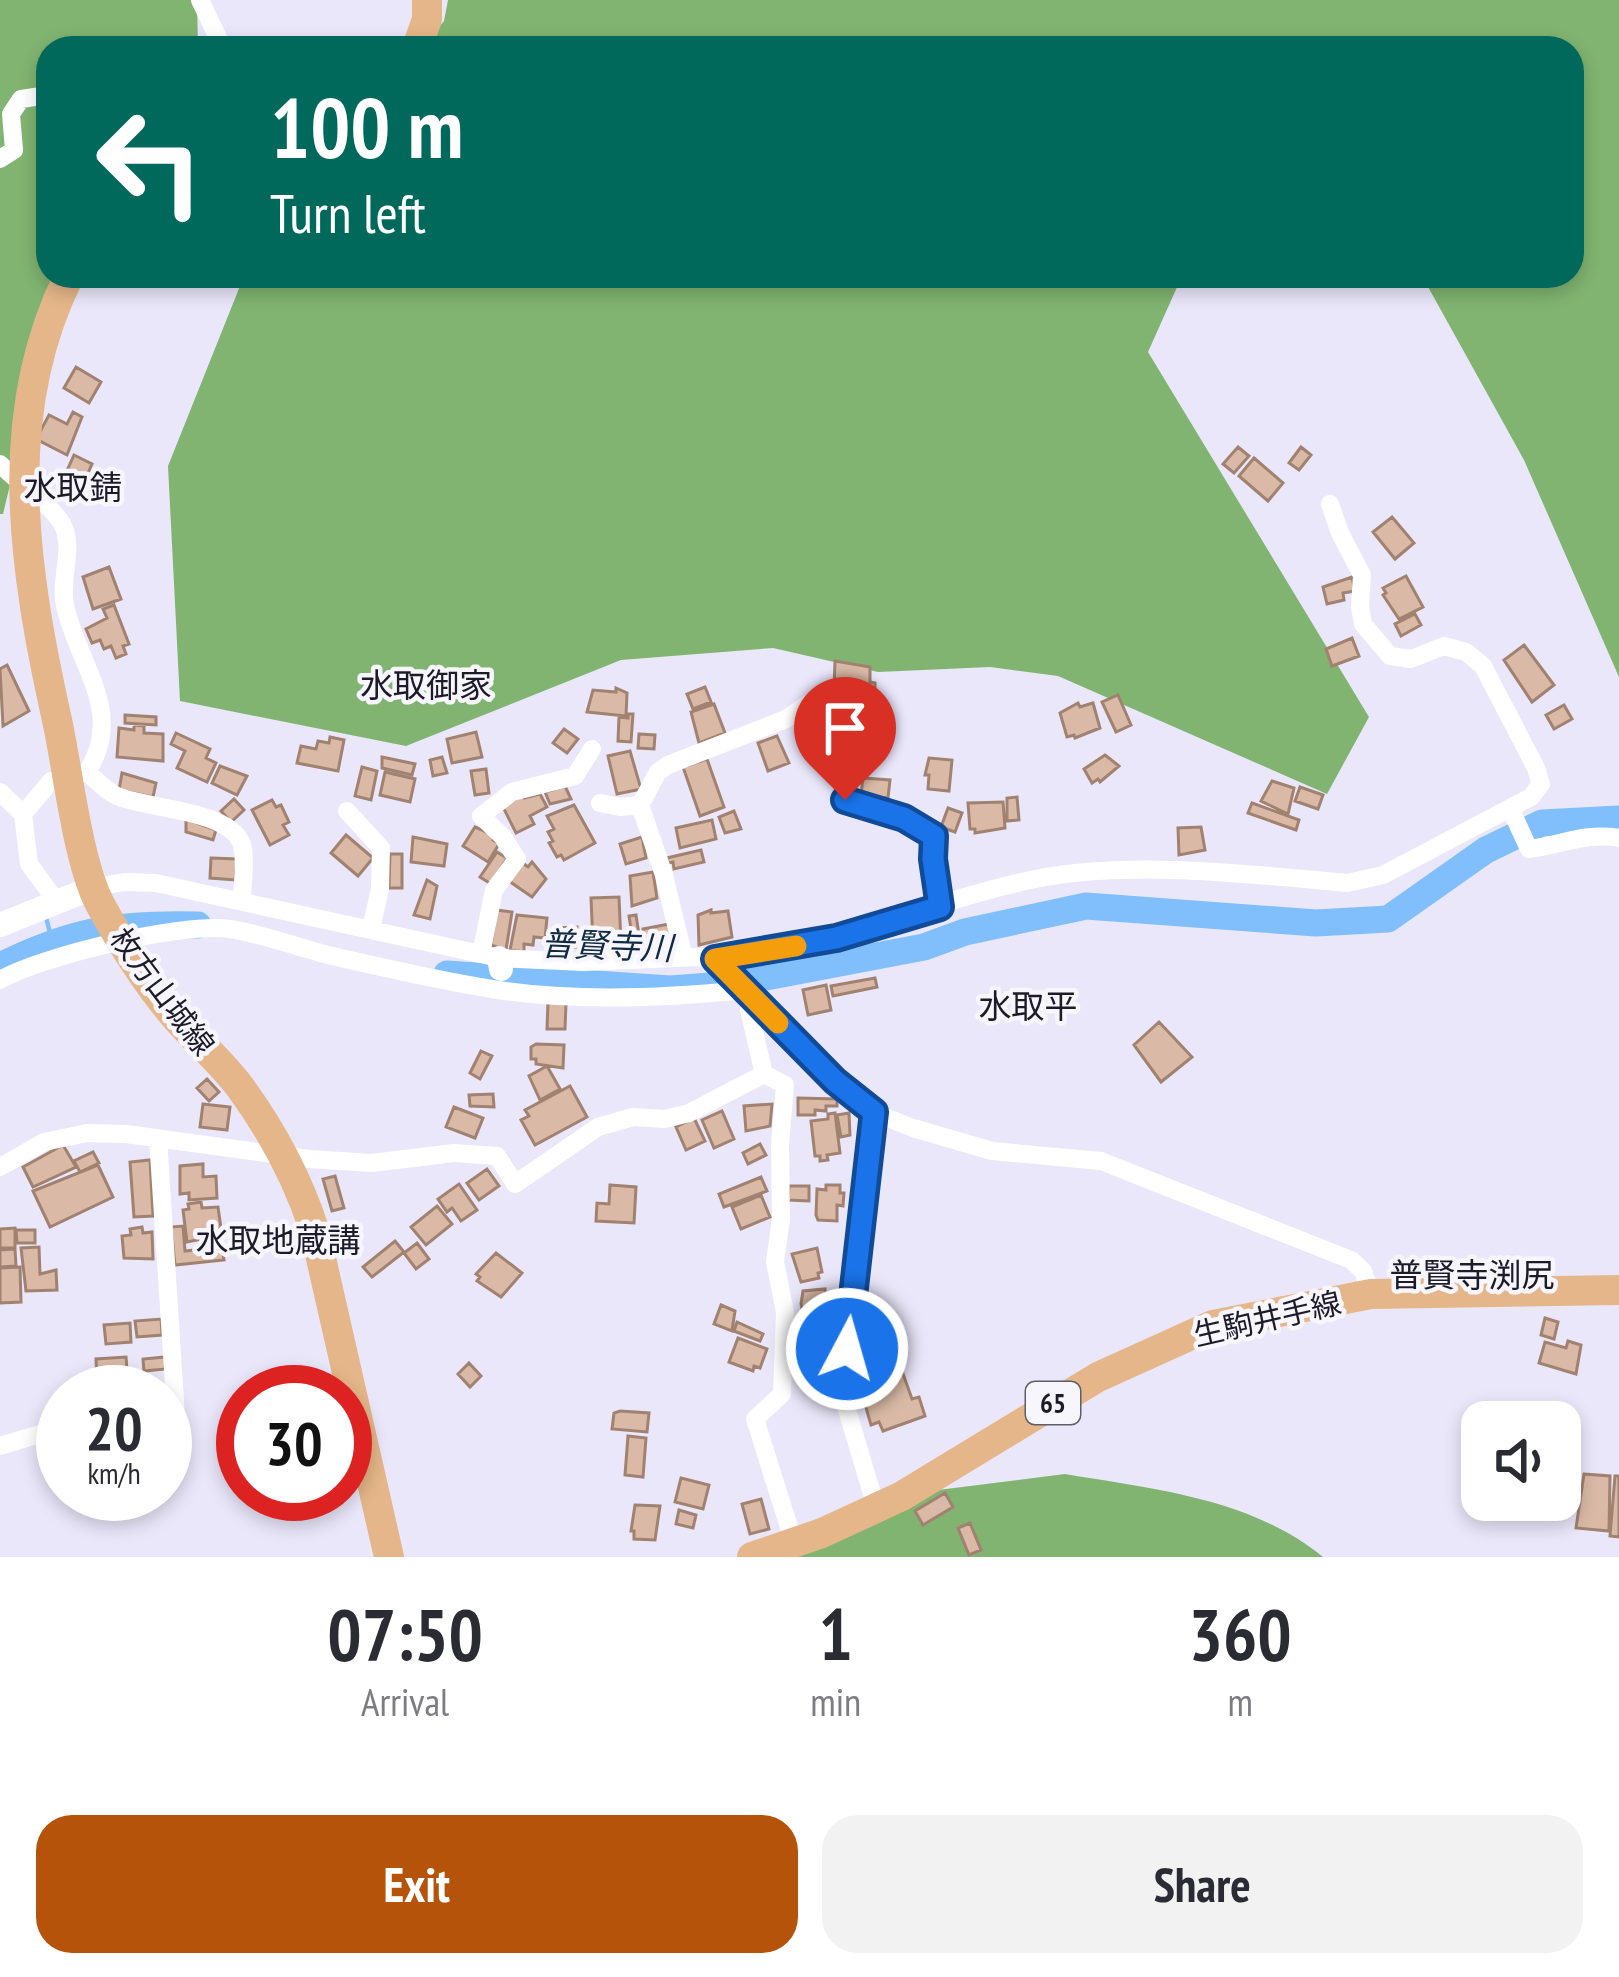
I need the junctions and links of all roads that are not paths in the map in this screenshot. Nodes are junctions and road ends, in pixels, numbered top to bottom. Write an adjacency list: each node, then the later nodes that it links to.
1 (200, 0): 3 (street)
2 (427, 0): 4 (main road)
3 (217, 36)
4 (421, 36)
5 (36, 97): 6 (street)
6 (0, 159)
7 (59, 288): 8 (main road, 枚方山城線)
8 (1, 465): 12 (main road, 枚方山城線); 12 (street)
9 (1330, 504): 18 (street)
10 (811, 702): 16 (street)
11 (592, 749): 28 (street)
12 (78, 775): 19 (street); 21 (main road, 枚方山城線); 22 (street)
13 (0, 792): 19 (street)
14 (845, 800): 24 (street)
15 (600, 803): 16 (street)
16 (640, 805): 27 (street)
17 (347, 811): 26 (street)
18 (1512, 813): 20 (street); 24 (street)
19 (23, 814): 23 (street)
20 (1619, 838)
21 (95, 895): 22 (street); 23 (street); 34 (main road, 枚方山城線)
22 (242, 900): 26 (street)
23 (57, 902): 25 (street)
24 (940, 907): 30 (street)
25 (0, 925)
26 (371, 928): 28 (street)
27 (684, 958): 28 (street); 30 (street)
28 (494, 960)
29 (0, 980): 30 (street)
30 (737, 982): 31 (street); 32 (street)
31 (764, 1074): 34 (street); 42 (street)
32 (874, 1112): 37 (street); 41 (street)
33 (158, 1138): 34 (street); 35 (street); 38 (street)
34 (285, 1156): 43 (main road, 枚方山城線)
35 (0, 1167)
36 (1619, 1290): 37 (main road, 生駒井手線 / 65)
37 (1371, 1294): 41 (main road, 生駒井手線 / 65)
38 (173, 1365)
39 (36, 1435): 40 (street)
40 (0, 1446)
41 (876, 1507): 42 (main road, 生駒井手線 / 65)
42 (794, 1544): 44 (main road, 生駒井手線 / 65)
43 (389, 1557)
44 (752, 1557)

